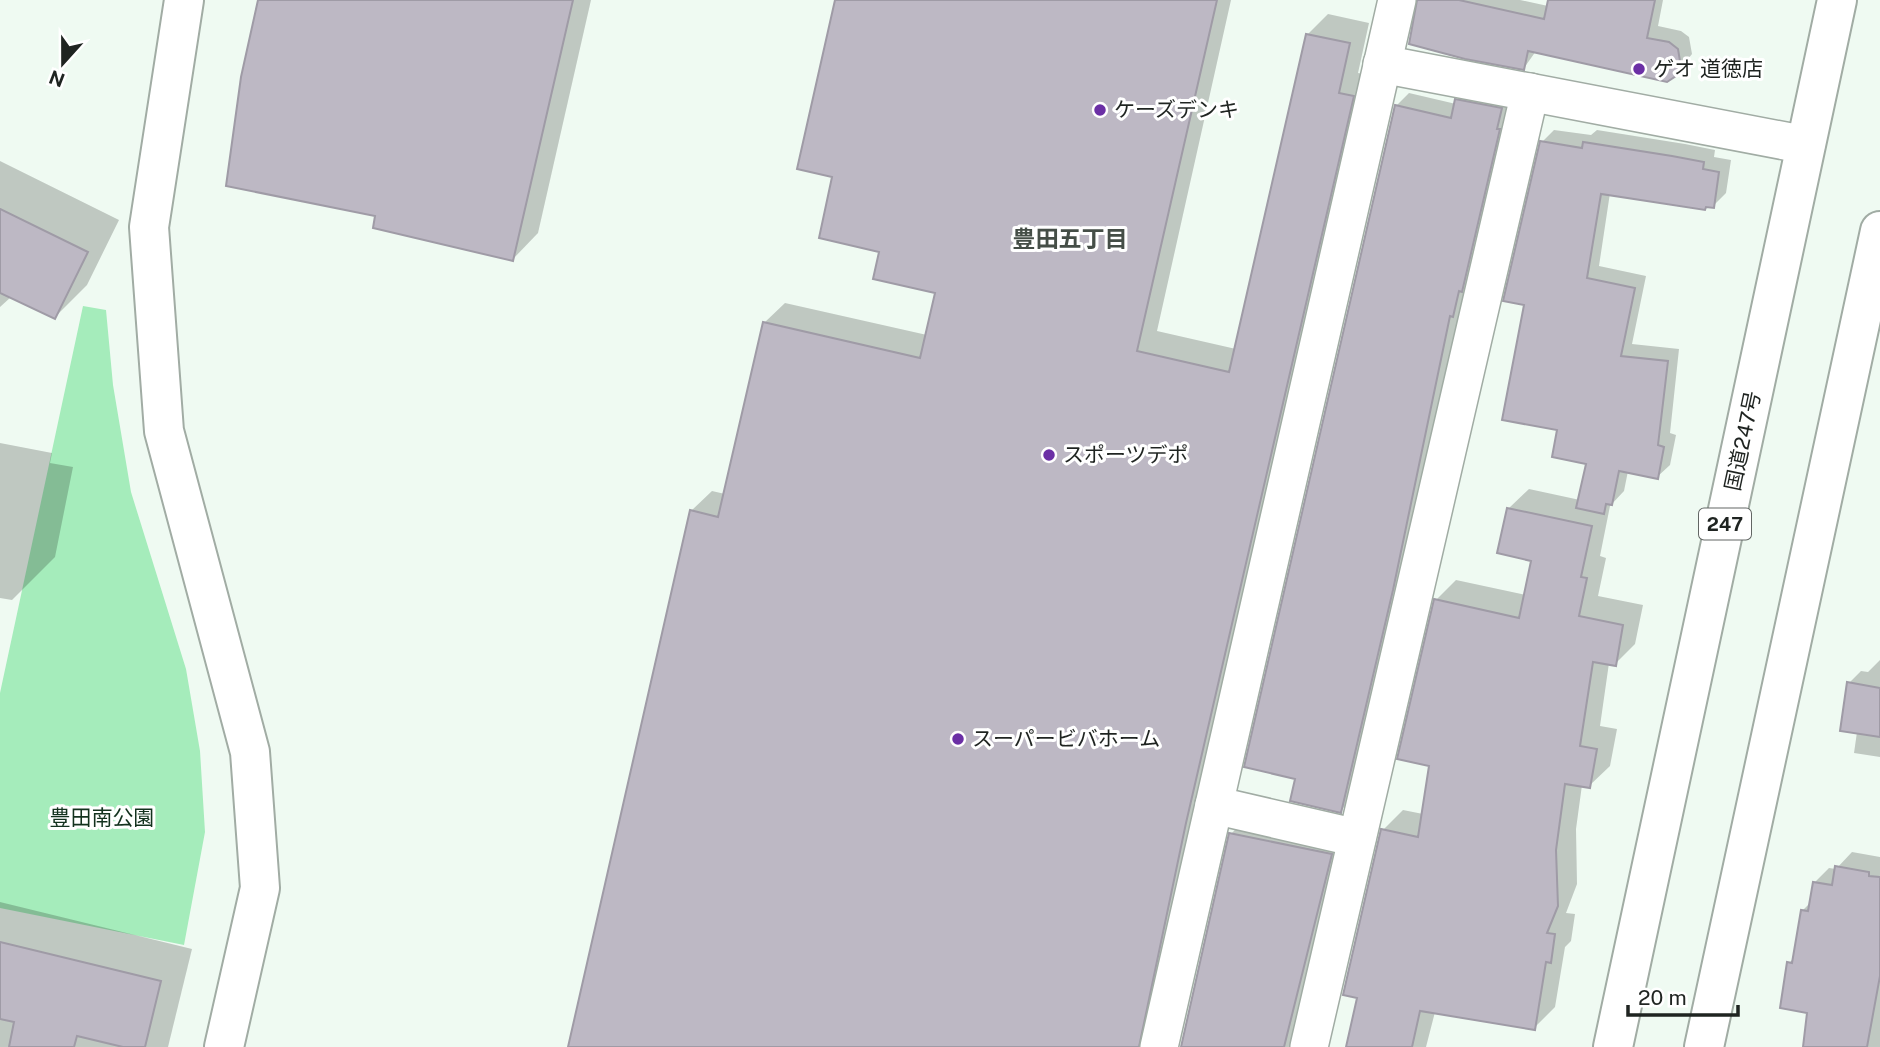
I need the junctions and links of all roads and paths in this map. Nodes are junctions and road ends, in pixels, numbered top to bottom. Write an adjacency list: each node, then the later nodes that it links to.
1 (184, 0): 10 (main road)
2 (1397, 0): 4 (street)
3 (1837, 0): 6 (main road, 国道247号 / 247)
4 (1382, 64): 5 (street); 8 (street)
5 (1530, 92): 6 (street); 9 (street)
6 (1806, 145): 13 (main road, 国道247号 / 247)
7 (1880, 231): 14 (main road)
8 (1214, 805): 9 (street); 11 (street)
9 (1357, 838): 12 (street)
10 (224, 1047)
11 (1159, 1047)
12 (1308, 1047)
13 (1613, 1047)
14 (1704, 1047)

